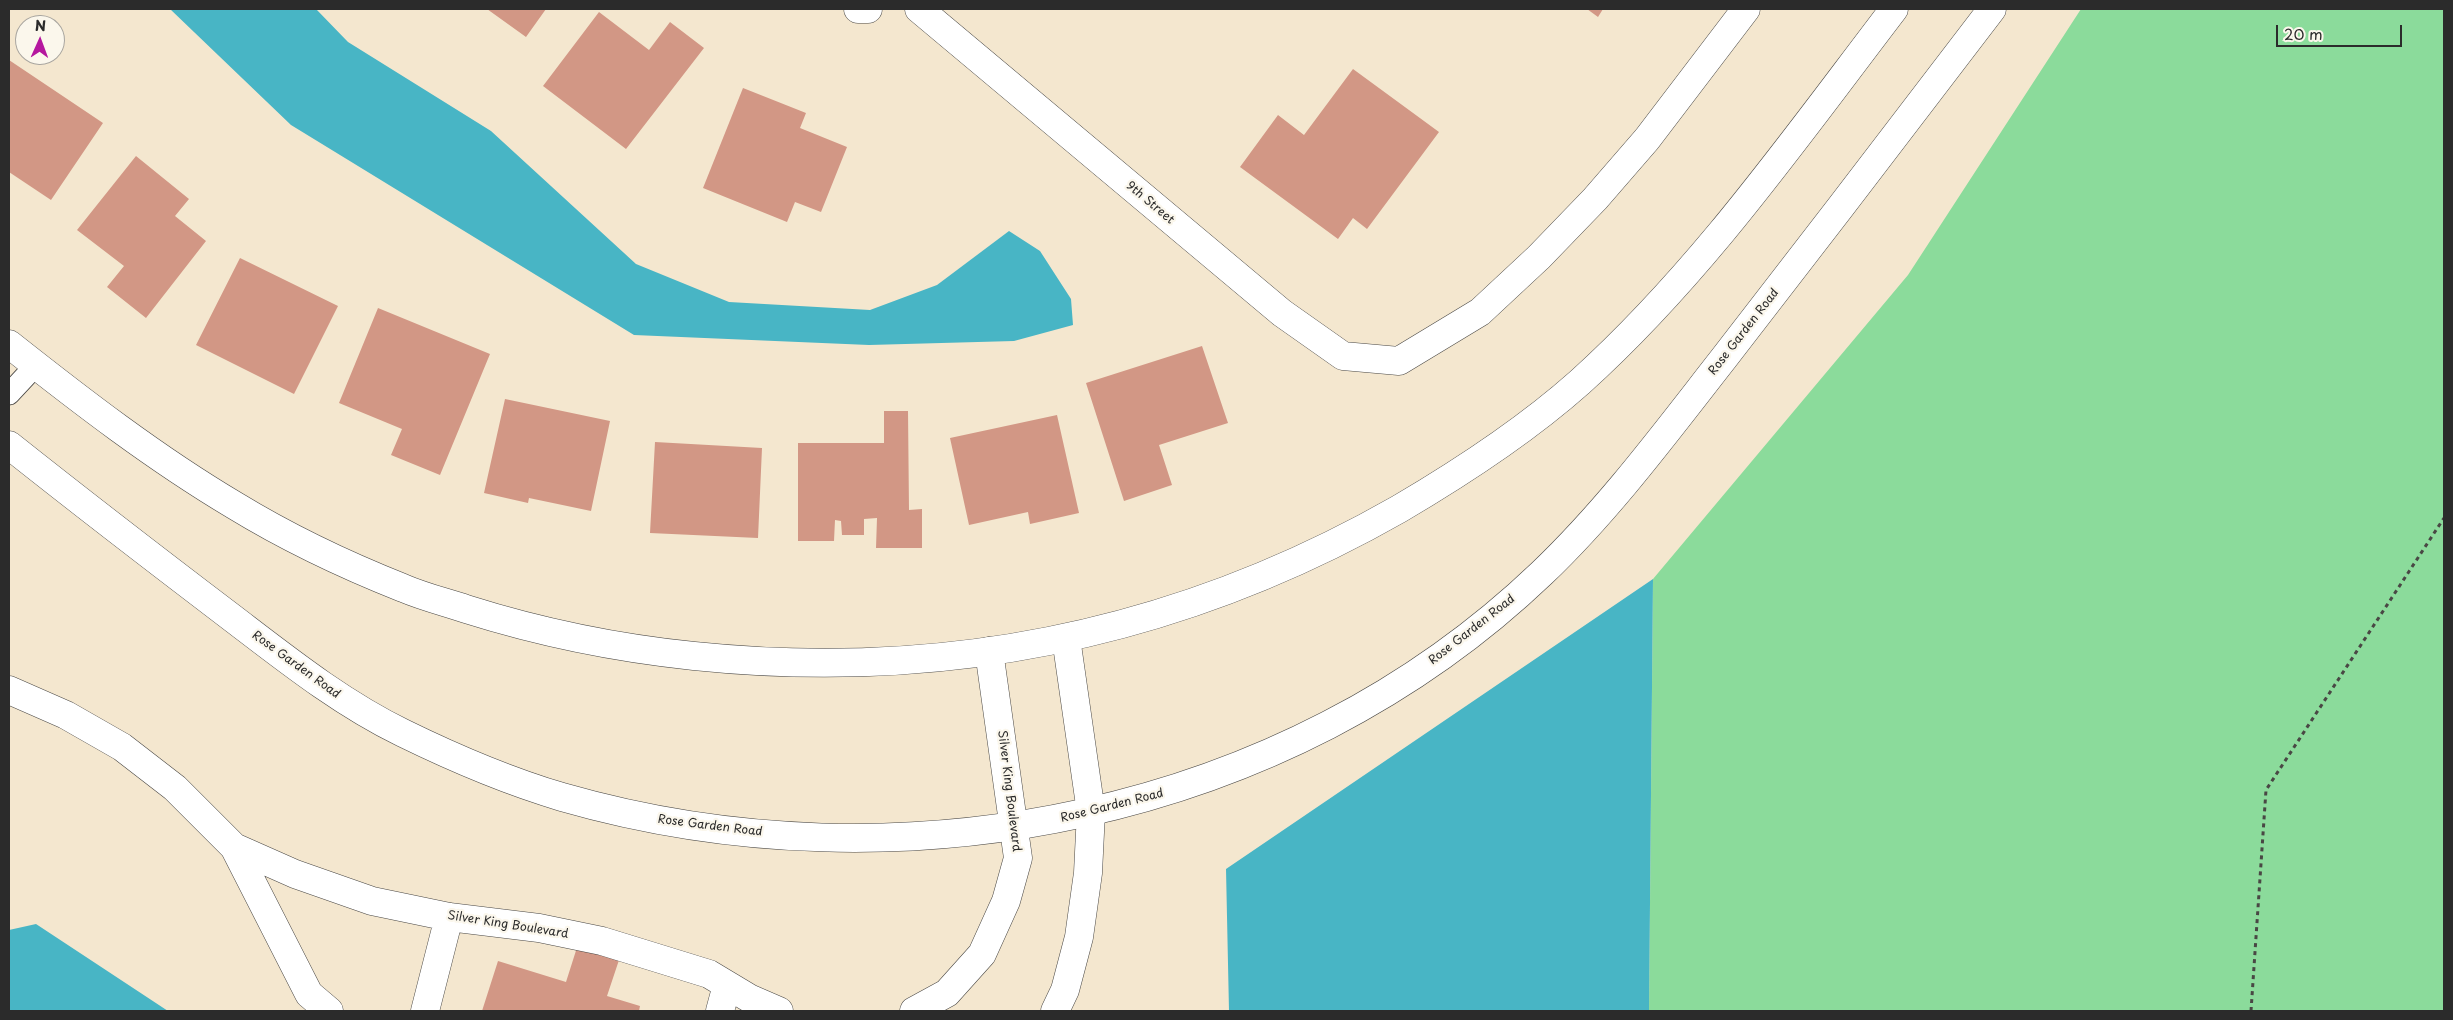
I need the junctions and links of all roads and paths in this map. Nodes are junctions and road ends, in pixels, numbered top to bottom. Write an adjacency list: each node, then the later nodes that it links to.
1 (858, 9): 2 (street)
2 (868, 9)
3 (919, 9): 4 (street, 9th Street)
4 (1746, 9)
5 (1894, 9): 12 (street)
6 (1992, 9): 15 (street, Rose Garden Road)
7 (9, 344): 8 (street)
8 (36, 365): 9 (lane); 13 (street)
9 (9, 394)
10 (9, 445): 16 (street, Rose Garden Road)
11 (2444, 518): 26 (path)
12 (1066, 638): 13 (street); 15 (street)
13 (990, 651): 16 (street, Silver King Boulevard)
14 (9, 690): 17 (street, Silver King Boulevard)
15 (1091, 812): 16 (street, Rose Garden Road); 25 (street)
16 (1015, 826): 20 (street, Silver King Boulevard)
17 (234, 847): 18 (street, Silver King Boulevard); 21 (street, Silver King Boulevard)
18 (449, 917): 19 (street, Silver King Boulevard); 22 (street)
19 (727, 985): 23 (street); 24 (street, Silver King Boulevard)
20 (921, 1010)
21 (329, 1011)
22 (425, 1011)
23 (720, 1011)
24 (779, 1011)
25 (1055, 1011)
26 (2251, 1011)

